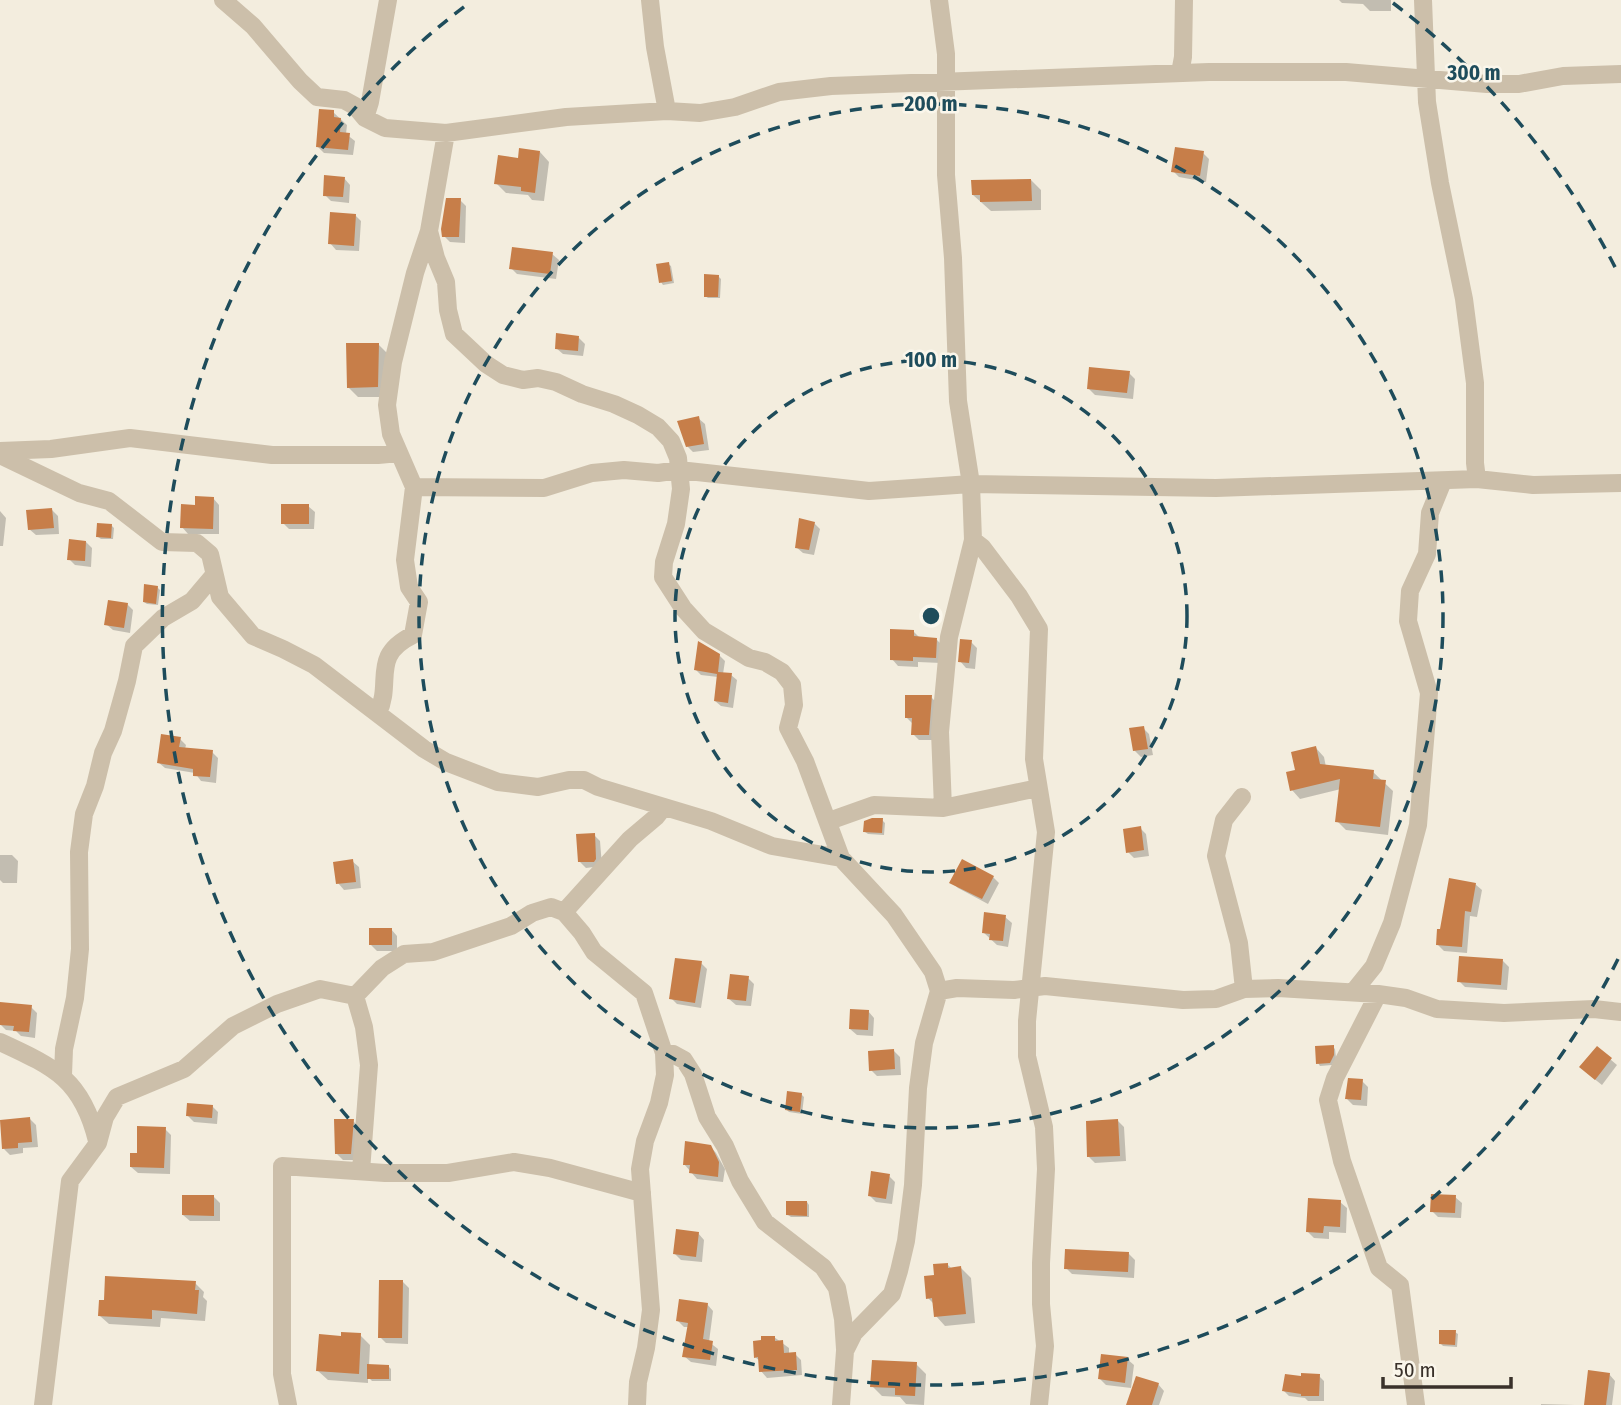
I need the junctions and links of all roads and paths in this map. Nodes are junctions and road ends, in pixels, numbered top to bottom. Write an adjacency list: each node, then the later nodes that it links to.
1 (223, 0): 12 (street)
2 (388, 0): 12 (street)
3 (650, 0): 11 (street)
4 (939, 0): 10 (street)
5 (1184, 0): 7 (street)
6 (1423, 0): 9 (street)
7 (1180, 74): 9 (street); 10 (street)
8 (1621, 74): 9 (street)
9 (1426, 78): 18 (street)
10 (947, 81): 11 (street); 21 (street)
11 (667, 111): 13 (street)
12 (365, 118): 13 (street)
13 (446, 133): 14 (street)
14 (429, 231): 16 (street); 17 (street)
15 (0, 453): 16 (street); 24 (street)
16 (399, 453): 22 (street)
17 (679, 470): 21 (street); 22 (street); 30 (street)
18 (1477, 479): 19 (street); 20 (street)
19 (1443, 481): 21 (street); 35 (street)
20 (1621, 483)
21 (971, 484): 23 (street)
22 (414, 487): 25 (street)
23 (973, 540): 26 (street); 29 (street)
24 (214, 575): 25 (street); 42 (street)
25 (378, 713): 28 (street)
26 (1038, 788): 29 (street); 33 (street)
27 (1242, 797): 34 (street)
28 (664, 807): 31 (street); 32 (street)
29 (943, 808): 30 (street)
30 (829, 821): 31 (street)
31 (841, 858): 36 (street)
32 (564, 912): 38 (street); 41 (street)
33 (1030, 988): 34 (street); 36 (street); 51 (street)
34 (1244, 989): 35 (street)
35 (1354, 991): 37 (street)
36 (939, 992): 46 (street)
37 (1378, 994): 39 (street); 52 (street)
38 (355, 996): 43 (street); 44 (street)
39 (1621, 1012)
40 (0, 1042): 42 (street)
41 (664, 1053): 45 (street); 46 (street)
42 (63, 1075): 43 (street)
43 (98, 1143): 47 (street)
44 (361, 1171): 45 (street); 48 (street)
45 (642, 1193): 49 (street)
46 (845, 1351): 50 (street)
47 (43, 1405)
48 (288, 1405)
49 (637, 1405)
50 (841, 1405)
51 (1039, 1405)
52 (1416, 1405)

